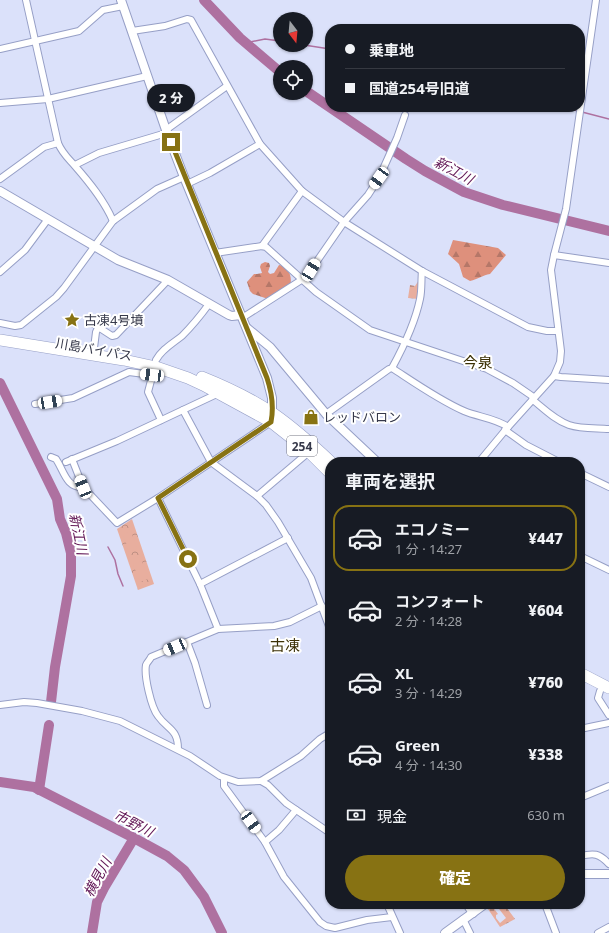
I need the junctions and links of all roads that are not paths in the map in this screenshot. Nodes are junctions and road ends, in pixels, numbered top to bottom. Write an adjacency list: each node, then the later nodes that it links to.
1 (26, 0): 5 (street)
2 (596, 0): 7 (street)
3 (122, 3): 4 (street); 5 (street)
4 (132, 31): 8 (street); 9 (street)
5 (35, 42): 6 (street); 10 (street)
6 (0, 49)
7 (585, 75)
8 (147, 76): 10 (street); 14 (street)
9 (227, 86): 14 (street); 16 (street)
10 (48, 99): 11 (street); 15 (street)
11 (0, 103)
12 (580, 112): 28 (street)
13 (404, 115): 24 (street)
14 (166, 130): 17 (street); 19 (street)
15 (58, 143): 17 (street); 18 (street)
16 (260, 144): 19 (street); 21 (street)
17 (75, 165): 23 (street)
18 (0, 179)
19 (185, 181): 23 (street); 27 (street)
20 (0, 191): 22 (street)
21 (302, 191): 24 (street); 26 (street)
22 (48, 219): 25 (street); 31 (street)
23 (113, 221): 25 (street)
24 (344, 222): 30 (street); 33 (street)
25 (94, 246): 32 (street); 36 (street)
26 (262, 246): 27 (street); 33 (street)
27 (215, 254): 35 (street)
28 (554, 255): 29 (street); 40 (street)
29 (609, 263)
30 (422, 271): 40 (street); 43 (street)
31 (0, 272)
32 (168, 280): 34 (street); 39 (street)
33 (303, 280): 35 (street); 43 (street)
34 (209, 304): 35 (street); 45 (street)
35 (242, 316): 38 (street)
36 (0, 323)
37 (92, 323): 39 (street)
38 (246, 327): 53 (street); 54 (street)
39 (98, 328): 44 (street)
40 (558, 331): 47 (street)
41 (0, 333): 44 (highway, 川島バイパス / 254)
42 (0, 340): 45 (highway, 川島バイパス / 254)
43 (406, 342): 46 (street); 50 (street)
44 (94, 348): 45 (highway, 川島バイパス / 254)
45 (155, 367): 49 (highway, 川島バイパス / 254); 51 (street); 54 (highway, 川島バイパス / 254); 55 (street)
46 (392, 368): 53 (street); 56 (street)
47 (554, 376): 48 (street); 50 (street)
48 (609, 380)
49 (219, 393): 52 (street); 54 (highway, 川島バイパス / 254)
50 (533, 400): 56 (street); 57 (street)
51 (35, 404)
52 (183, 410): 55 (street); 64 (street)
53 (326, 414): 61 (street)
54 (272, 417): 58 (highway, 254); 60 (highway, 254); 64 (street)
55 (161, 420): 67 (street)
56 (506, 429): 62 (street); 63 (street)
57 (609, 429)
58 (309, 452): 65 (highway, 254); 69 (street)
59 (51, 457): 67 (street)
60 (326, 457)
61 (372, 457)
62 (483, 457)
63 (549, 457)
64 (211, 462): 69 (street); 70 (street)
65 (325, 468)
66 (585, 475): 68 (street)
67 (83, 487): 70 (street)
68 (609, 487)
69 (257, 496): 71 (street)
70 (158, 498): 74 (street)
71 (288, 538): 74 (street); 75 (street)
72 (585, 558): 73 (street)
73 (609, 570)
74 (200, 584): 77 (street)
75 (322, 606): 76 (street); 77 (street)
76 (325, 612)
77 (218, 629): 78 (street)
78 (187, 642): 83 (street); 88 (street)
79 (585, 677): 81 (highway)
80 (585, 683): 81 (highway)
81 (606, 692): 84 (street)
82 (0, 705): 88 (street)
83 (207, 705)
84 (609, 715)
85 (609, 723): 86 (street)
86 (585, 728)
87 (325, 736): 90 (street)
88 (178, 749): 89 (street)
89 (224, 778): 90 (street); 95 (street)
90 (260, 781): 93 (street)
91 (609, 786): 92 (street)
92 (585, 796)
93 (296, 810): 94 (street); 95 (street)
94 (325, 830)
95 (265, 842): 107 (street)
96 (585, 855): 97 (street)
97 (609, 864)
98 (585, 874): 99 (street)
99 (609, 874)
100 (389, 909): 105 (street)
101 (471, 909): 104 (street)
102 (478, 909): 104 (street)
103 (547, 909): 113 (street)
104 (473, 912): 106 (street)
105 (392, 917): 107 (street); 110 (street)
106 (463, 919): 111 (street); 112 (street)
107 (326, 926): 109 (street)
108 (609, 927): 114 (street)
109 (329, 933)
110 (400, 933)
111 (445, 933)
112 (470, 933)
113 (556, 933)
114 (598, 933)

